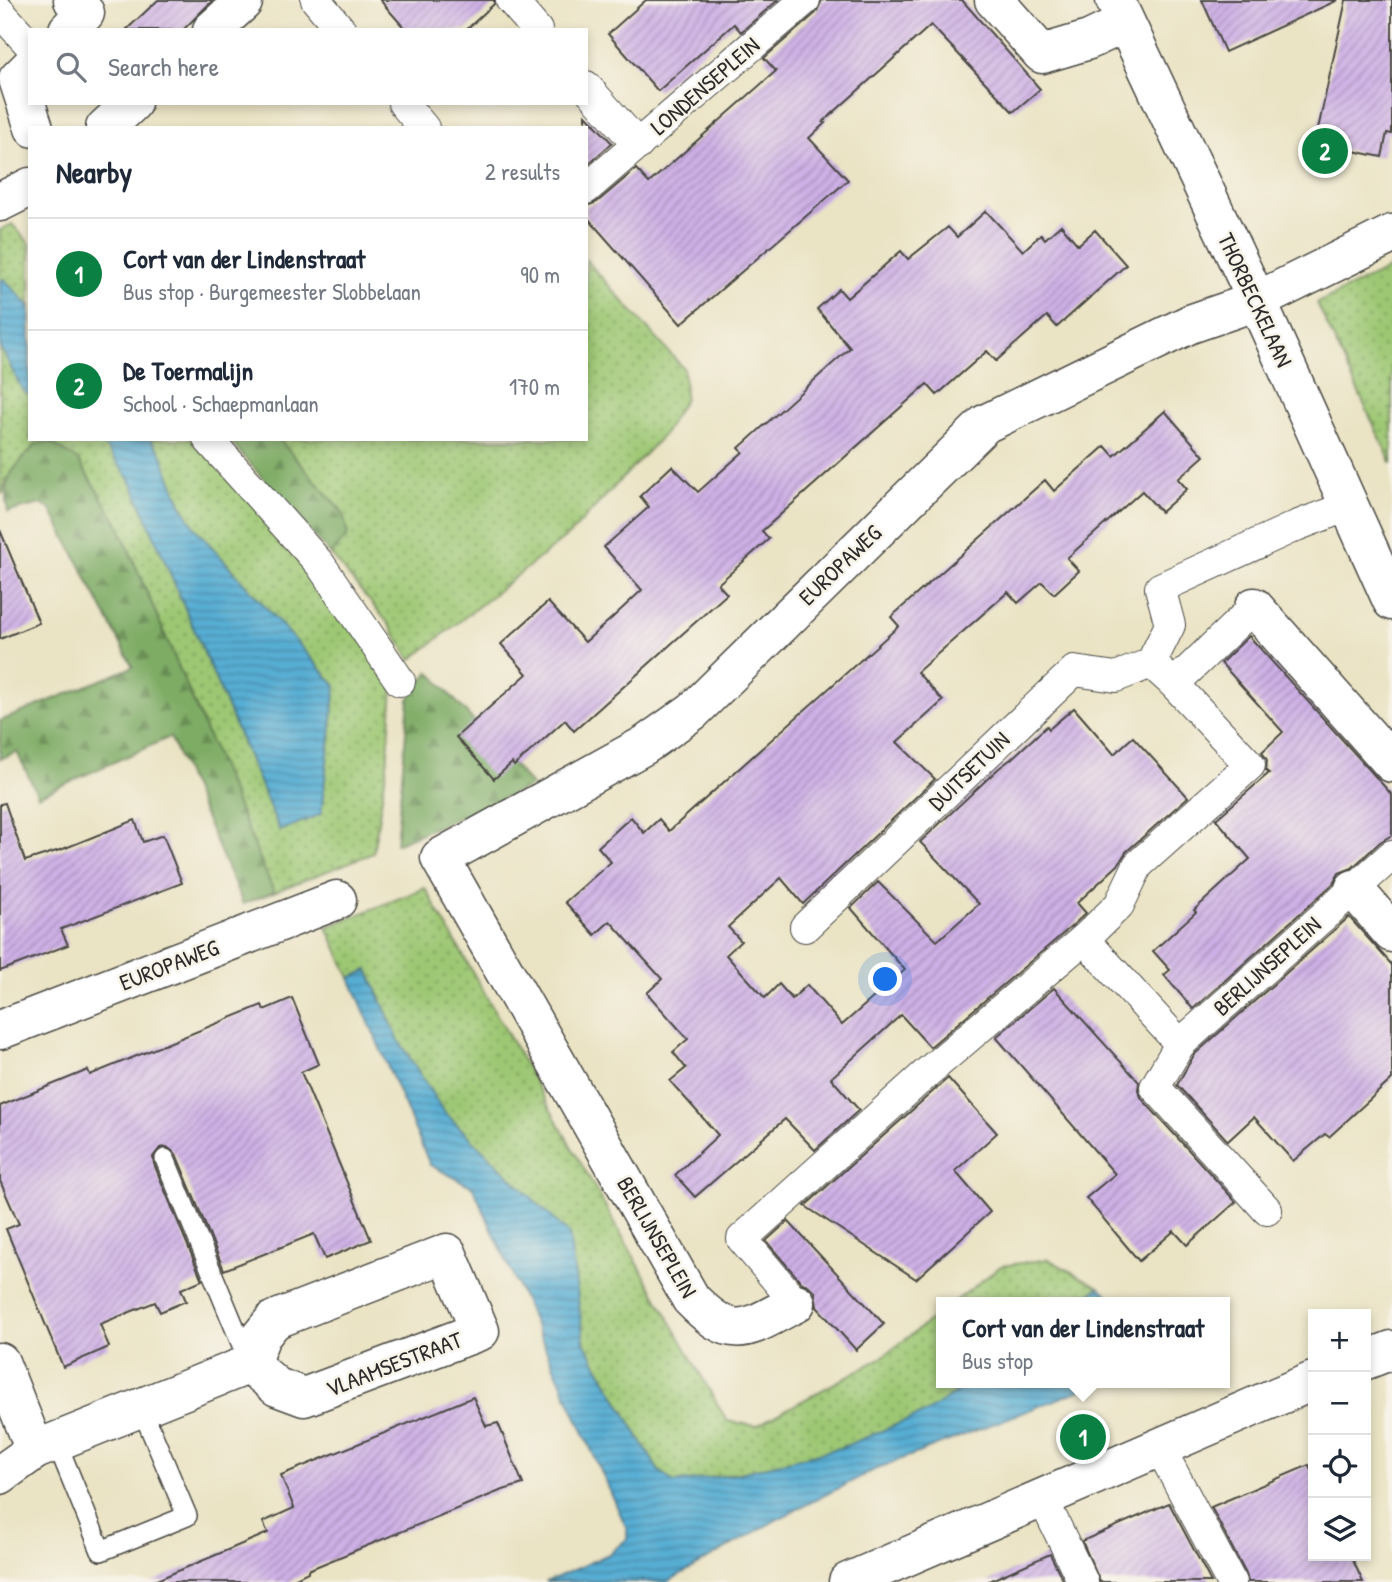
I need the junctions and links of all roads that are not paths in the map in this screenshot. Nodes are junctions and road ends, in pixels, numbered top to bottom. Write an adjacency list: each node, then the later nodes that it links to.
1 (316, 0): 9 (street)
2 (511, 0): 10 (street)
3 (805, 0): 19 (street, LONDENSEPLEIN)
4 (994, 0): 6 (street)
5 (244, 1): 8 (street)
6 (1120, 11): 24 (street, THORBECKELAAN)
7 (0, 12): 11 (street)
8 (214, 28)
9 (339, 28)
10 (535, 28)
11 (28, 43)
12 (28, 69): 16 (street)
13 (588, 88): 19 (street, LONDENSEPLEIN)
14 (130, 105): 17 (street)
15 (405, 105): 18 (street)
16 (33, 126)
17 (107, 126)
18 (422, 126)
19 (638, 145): 20 (street, LONDENSEPLEIN)
20 (588, 187)
21 (28, 188): 22 (street)
22 (0, 202)
23 (1392, 234): 24 (street, EUROPAWEG)
24 (1257, 301): 26 (street, THORBECKELAAN); 34 (street, EUROPAWEG)
25 (210, 441): 30 (street)
26 (1348, 506): 27 (street, THORBECKELAAN); 29 (street)
27 (1392, 601)
28 (1254, 607): 31 (street); 32 (street)
29 (1151, 663): 31 (street); 37 (street, DUITSETUIN)
30 (400, 681)
31 (1174, 684): 39 (street, BERLIJNSEPLEIN)
32 (1392, 762)
33 (1392, 855): 35 (street, BERLIJNSEPLEIN)
34 (440, 858): 44 (street, BERLIJNSEPLEIN)
35 (1354, 889): 38 (street); 41 (street, BERLIJNSEPLEIN)
36 (337, 900): 40 (street, EUROPAWEG)
37 (805, 927)
38 (1392, 933)
39 (1084, 939): 41 (street); 44 (street, BERLIJNSEPLEIN)
40 (0, 1030)
41 (1180, 1044): 43 (street, BERLIJNSEPLEIN)
42 (165, 1159): 48 (lane)
43 (1267, 1210)
44 (796, 1303)
45 (1392, 1350): 46 (street)
46 (1371, 1358)
47 (0, 1362): 51 (street)
48 (250, 1364): 48 (street, VLAAMSESTRAAT); 50 (street)
49 (1308, 1383): 52 (street)
50 (141, 1407): 51 (street); 51 (lane)
51 (46, 1446): 53 (street)
52 (1159, 1446): 54 (street); 57 (street)
53 (0, 1475)
54 (1042, 1497): 55 (street); 56 (street)
55 (848, 1582)
56 (1083, 1582)
57 (1231, 1582)

